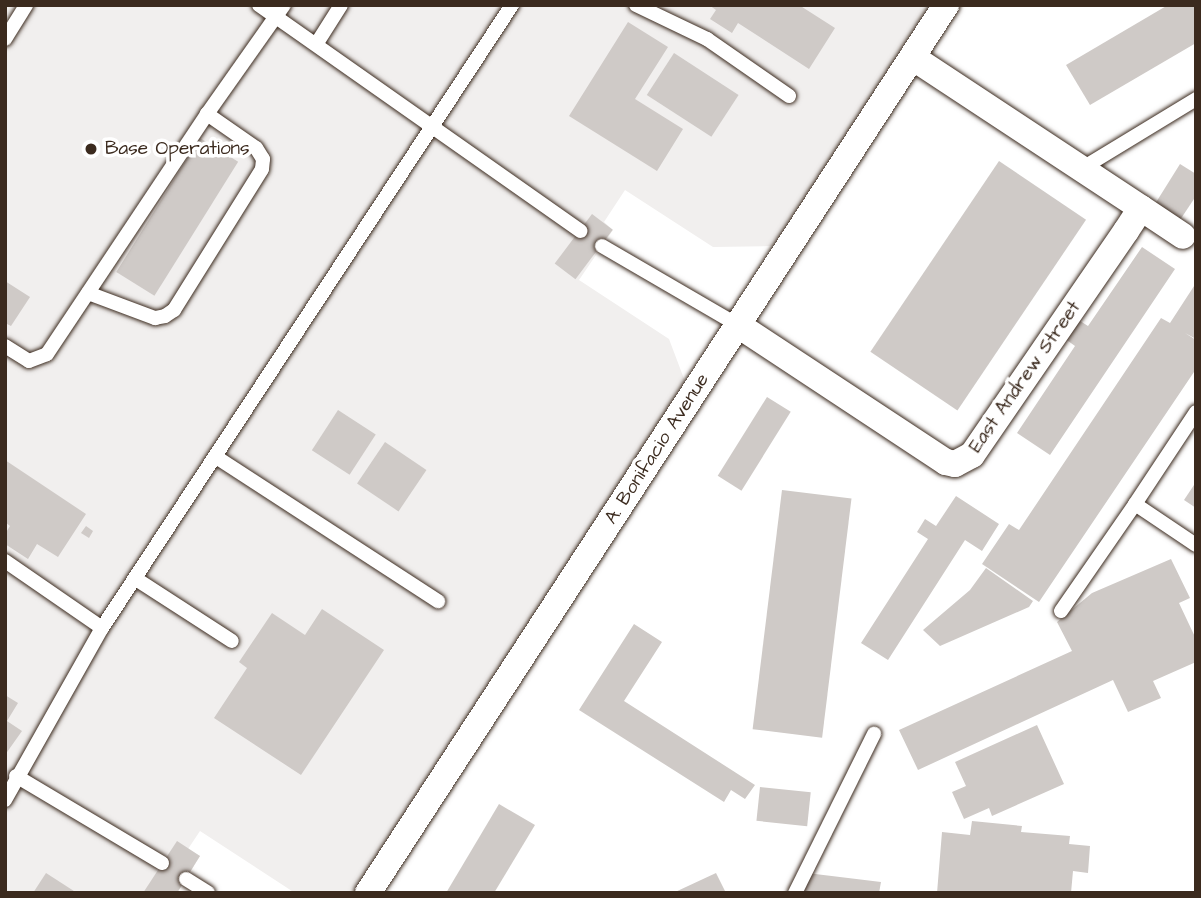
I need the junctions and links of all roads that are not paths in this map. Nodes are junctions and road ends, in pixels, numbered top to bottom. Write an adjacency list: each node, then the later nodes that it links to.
1 (26, 5): 8 (lane)
2 (259, 5): 7 (lane)
3 (341, 5): 9 (lane)
4 (636, 5): 11 (lane)
5 (946, 5): 10 (street, A. Bonifacio Avenue)
6 (505, 8): 14 (lane)
7 (280, 11): 9 (lane); 13 (lane)
8 (5, 39)
9 (317, 43): 14 (lane)
10 (912, 57): 15 (street); 21 (street, A. Bonifacio Avenue)
11 (789, 96)
12 (1196, 99): 15 (lane)
13 (206, 114): 20 (lane); 20 (lane)
14 (433, 128): 17 (lane); 24 (lane)
15 (1081, 169): 16 (street)
16 (1140, 208): 18 (street); 21 (street, East Andrew Street)
17 (580, 231)
18 (1183, 236)
19 (602, 246): 21 (lane)
20 (88, 293): 22 (lane)
21 (738, 325): 39 (street, A. Bonifacio Avenue)
22 (5, 346)
23 (1196, 412): 25 (lane)
24 (216, 457): 28 (lane); 29 (lane)
25 (1135, 505): 26 (lane); 30 (lane)
26 (1196, 545)
27 (5, 561): 31 (lane)
28 (136, 579): 31 (lane); 32 (lane)
29 (438, 601)
30 (1061, 611)
31 (102, 628): 34 (lane)
32 (232, 641)
33 (874, 734): 40 (lane)
34 (16, 776): 35 (lane); 36 (lane)
35 (5, 800)
36 (162, 863)
37 (186, 878): 38 (lane)
38 (208, 893)
39 (368, 893)
40 (795, 893)

